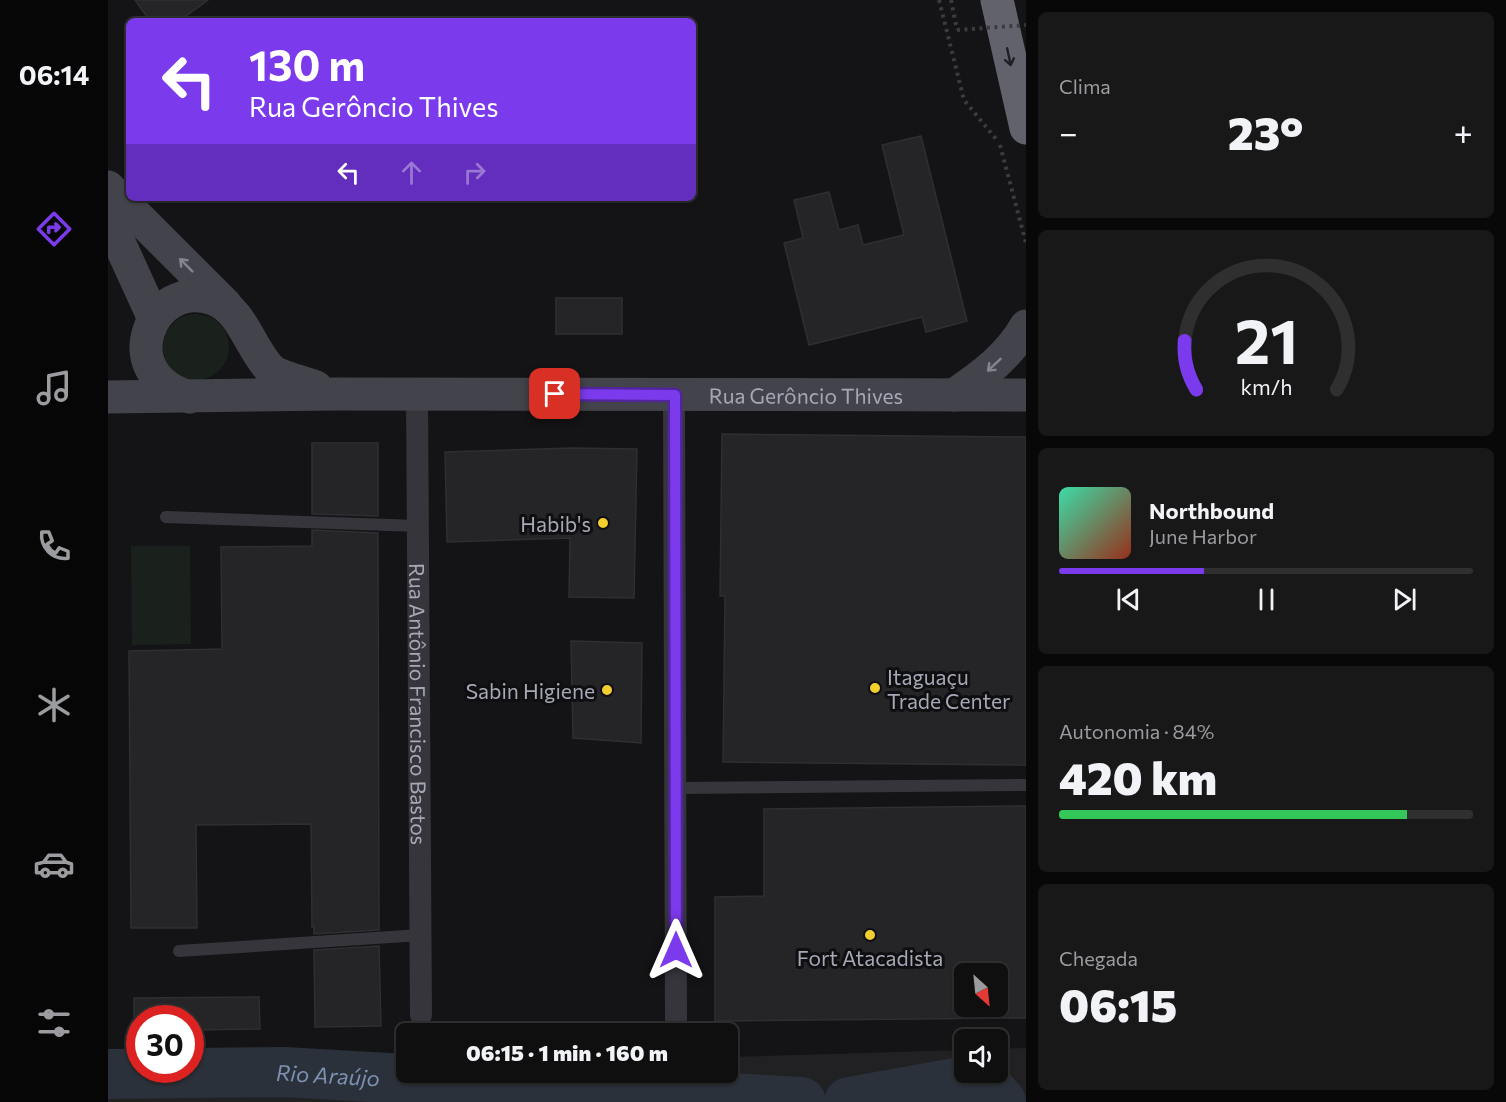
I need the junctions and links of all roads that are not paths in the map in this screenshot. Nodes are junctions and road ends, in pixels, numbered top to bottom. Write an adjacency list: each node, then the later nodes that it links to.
1 (997, 0): 2 (highway, one-way to 2)
2 (1026, 128)
3 (108, 187): 6 (main road, one-way to 3)
4 (108, 218): 5 (main road)
5 (154, 319): 6 (main road); 8 (main road)
6 (235, 319): 11 (main road); 15 (main road)
7 (1026, 326): 14 (main road, one-way to 14)
8 (145, 352): 9 (main road); 15 (main road)
9 (108, 381)
10 (1024, 393): 14 (main road, Rua Gerôncio Thives)
11 (335, 394): 12 (main road, Rua Gerôncio Thives); 15 (main road, Rua Gerôncio Thives)
12 (417, 394): 13 (main road, Rua Gerôncio Thives); 18 (street, Rua Antônio Francisco Bastos)
13 (675, 395): 14 (main road, Rua Gerôncio Thives); 20 (street)
14 (954, 395)
15 (199, 396): 16 (main road, Rua Gerôncio Thives)
16 (108, 397)
17 (165, 517): 18 (lane)
18 (418, 526): 21 (street, Rua Antônio Francisco Bastos)
19 (1026, 785): 20 (lane)
20 (676, 788): 24 (street)
21 (421, 935): 22 (lane); 23 (street, Rua Antônio Francisco Bastos)
22 (179, 951)
23 (421, 1015)
24 (676, 1019)

